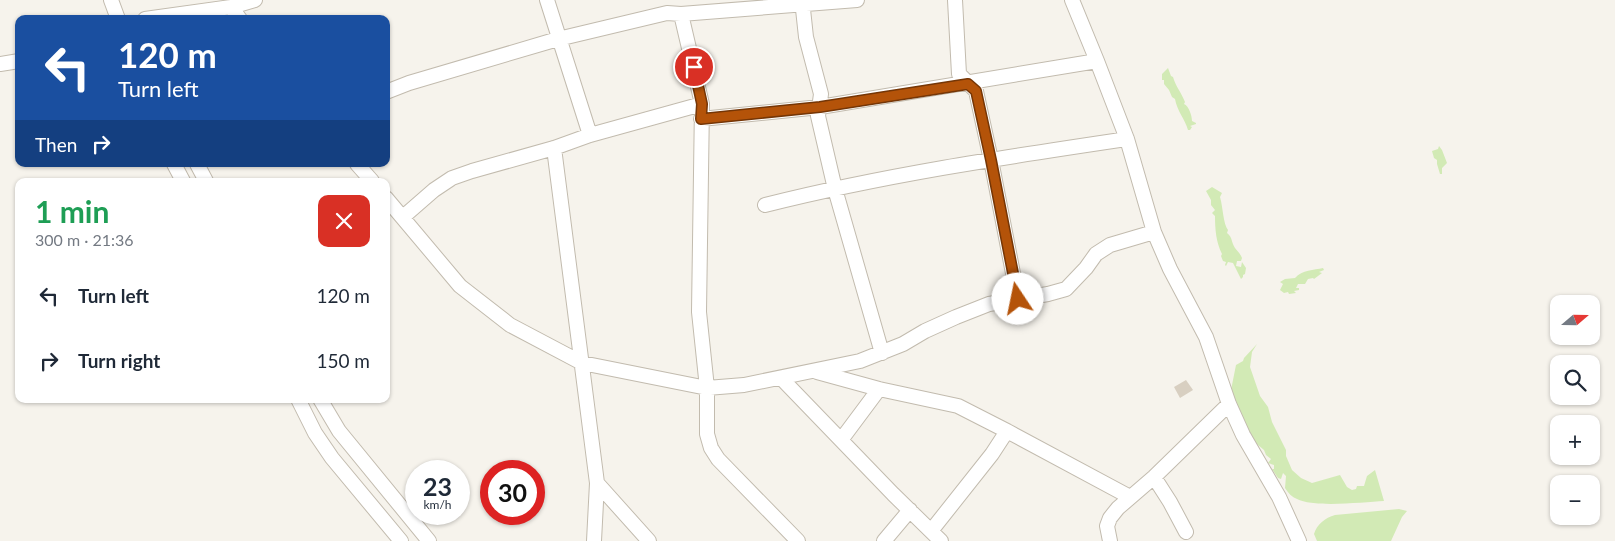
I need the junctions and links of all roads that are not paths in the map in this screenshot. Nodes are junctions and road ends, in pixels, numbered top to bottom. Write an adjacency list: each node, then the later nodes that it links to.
1 (111, 0): 11 (street)
2 (255, 0): 8 (street)
3 (547, 0): 14 (street)
4 (857, 0): 7 (street)
5 (955, 0): 18 (street)
6 (1072, 0): 16 (street)
7 (802, 2): 10 (street); 21 (street)
8 (231, 6): 12 (street); 13 (street)
9 (665, 7): 10 (street); 14 (street)
10 (681, 14): 20 (street)
11 (117, 15)
12 (171, 15)
13 (237, 15)
14 (558, 39): 19 (street); 23 (street)
15 (15, 62): 17 (street)
16 (1097, 62): 18 (street); 24 (street)
17 (0, 64)
18 (968, 84): 21 (street); 26 (street)
19 (390, 90)
20 (702, 104): 22 (street); 23 (street)
21 (820, 107): 22 (street); 31 (street)
22 (701, 119): 41 (street)
23 (590, 135): 25 (street)
24 (1127, 139): 26 (street); 35 (street)
25 (554, 148): 34 (street); 38 (street)
26 (991, 160): 31 (street); 36 (street)
27 (198, 167): 29 (street)
28 (360, 167): 30 (street)
29 (204, 178)
30 (369, 178)
31 (835, 189): 33 (street); 37 (street)
32 (390, 202): 34 (street)
33 (765, 205)
34 (403, 217): 38 (street)
35 (1154, 232): 36 (street); 45 (street)
36 (1018, 299): 37 (street)
37 (882, 353): 39 (street)
38 (582, 363): 41 (street); 49 (street)
39 (813, 371): 40 (street); 42 (street)
40 (781, 378): 41 (street); 47 (street)
41 (707, 388): 54 (street)
42 (879, 388): 46 (street); 47 (street)
43 (300, 403): 55 (street)
44 (322, 403): 56 (street)
45 (1229, 404): 48 (street); 62 (street)
46 (1007, 431): 50 (street); 52 (street)
47 (841, 440): 51 (street)
48 (1154, 477): 50 (street); 53 (street)
49 (597, 484): 57 (street); 58 (street)
50 (1130, 497): 61 (street)
51 (910, 510): 52 (street); 59 (street)
52 (931, 531): 60 (street)
53 (1186, 532)
54 (793, 540)
55 (400, 541)
56 (429, 541)
57 (594, 541)
58 (649, 541)
59 (884, 541)
60 (942, 541)
61 (1110, 541)
62 (1299, 541)

